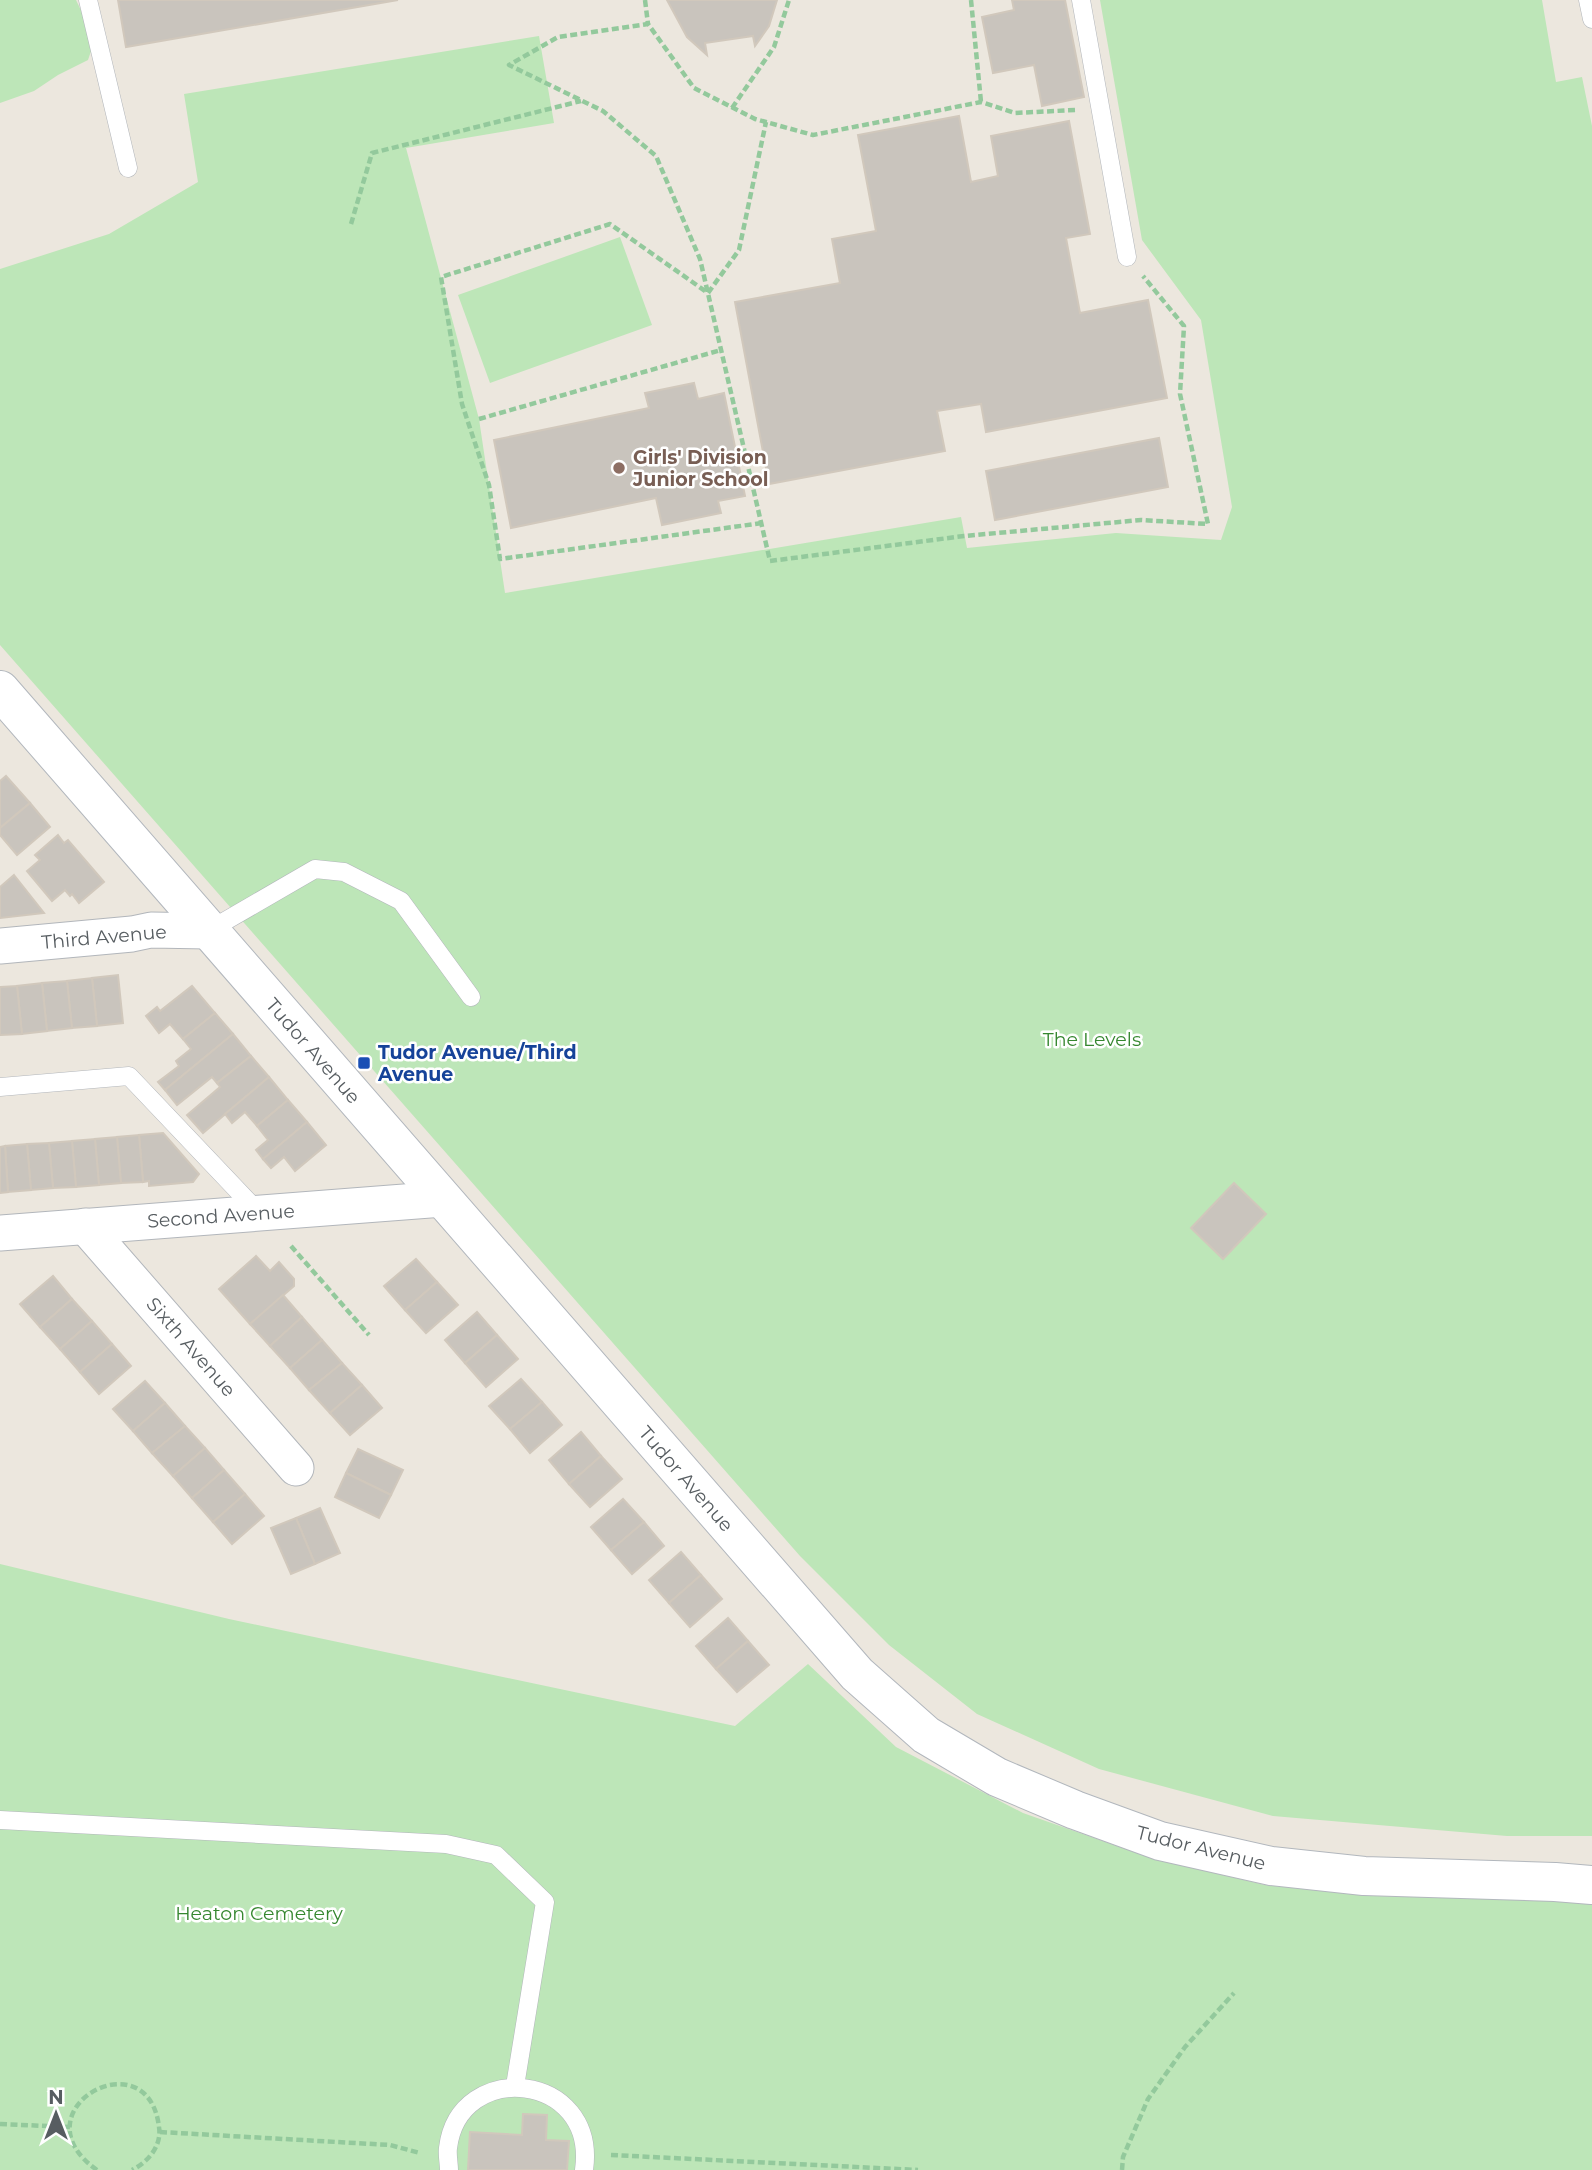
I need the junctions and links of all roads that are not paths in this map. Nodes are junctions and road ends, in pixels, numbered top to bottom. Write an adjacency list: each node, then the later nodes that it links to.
1 (88, 0): 5 (lane)
2 (1081, 0): 6 (lane)
3 (1588, 0): 4 (lane)
4 (1592, 19)
5 (128, 168)
6 (1127, 257)
7 (0, 690): 8 (main road, Tudor Avenue)
8 (208, 931): 9 (street, Third Avenue); 10 (lane); 12 (main road, Tudor Avenue)
9 (0, 946)
10 (471, 996)
11 (0, 1087): 13 (lane)
12 (443, 1199): 13 (street, Second Avenue); 18 (main road, Tudor Avenue)
13 (261, 1213): 14 (street, Second Avenue)
14 (85, 1226): 15 (street, Second Avenue); 16 (street, Sixth Avenue)
15 (0, 1233)
16 (296, 1468)
17 (0, 1820): 19 (lane)
18 (1592, 1885)
19 (515, 2087): 20 (lane); 21 (lane)
20 (443, 2162)
21 (585, 2162)

